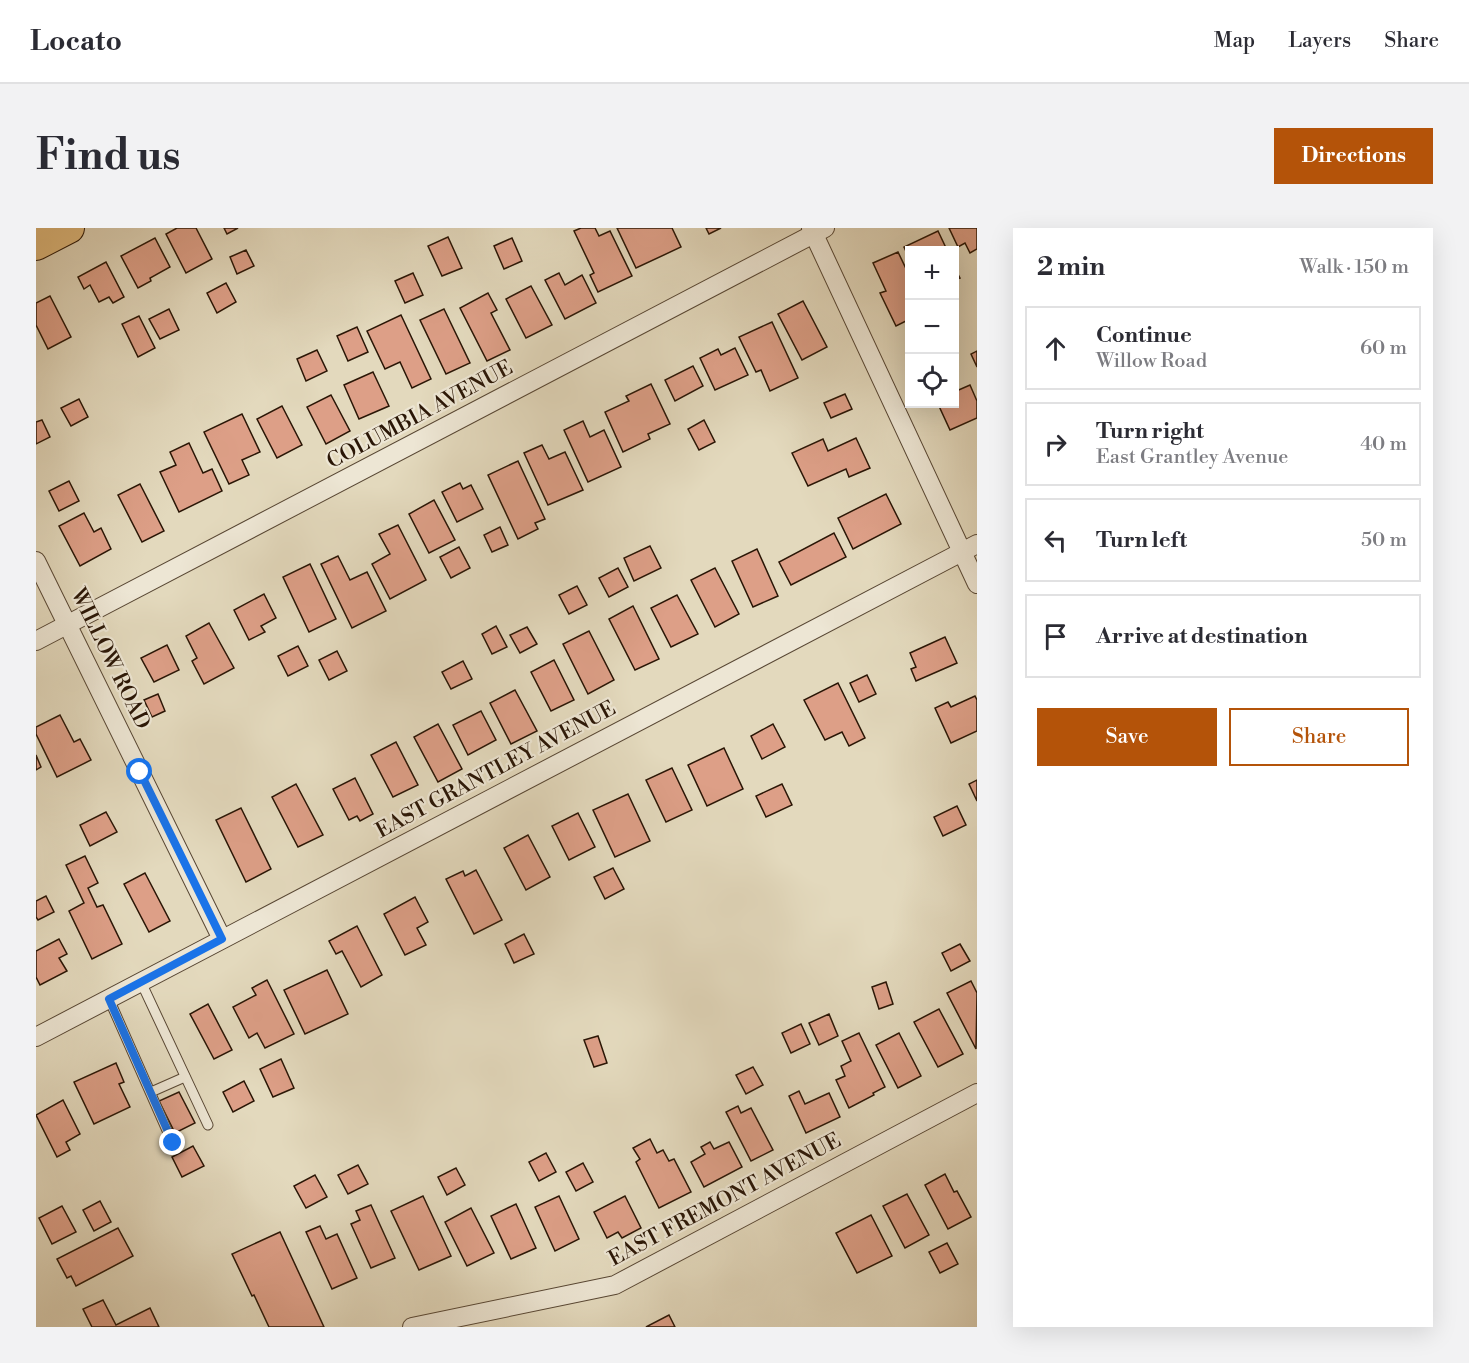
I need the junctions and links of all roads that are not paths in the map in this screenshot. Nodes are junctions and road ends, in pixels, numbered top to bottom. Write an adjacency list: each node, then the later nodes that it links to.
1 (69, 228): 3 (main road)
2 (816, 230): 4 (street); 7 (street, COLUMBIA AVENUE)
3 (36, 245)
4 (969, 548): 6 (street); 9 (street, EAST GRANTLEY AVENUE)
5 (36, 561): 7 (street, WILLOW ROAD)
6 (977, 584)
7 (68, 625): 8 (street, COLUMBIA AVENUE); 9 (street, WILLOW ROAD)
8 (36, 641)
9 (222, 939): 10 (street, EAST GRANTLEY AVENUE)
10 (141, 982): 11 (street, EAST GRANTLEY AVENUE); 13 (lane)
11 (109, 999): 12 (street, EAST GRANTLEY AVENUE); 14 (lane)
12 (36, 1037)
13 (185, 1077): 14 (lane); 16 (lane)
14 (151, 1092): 17 (lane)
15 (977, 1093): 18 (street, EAST FREMONT AVENUE)
16 (208, 1125)
17 (173, 1143)
18 (412, 1327)

